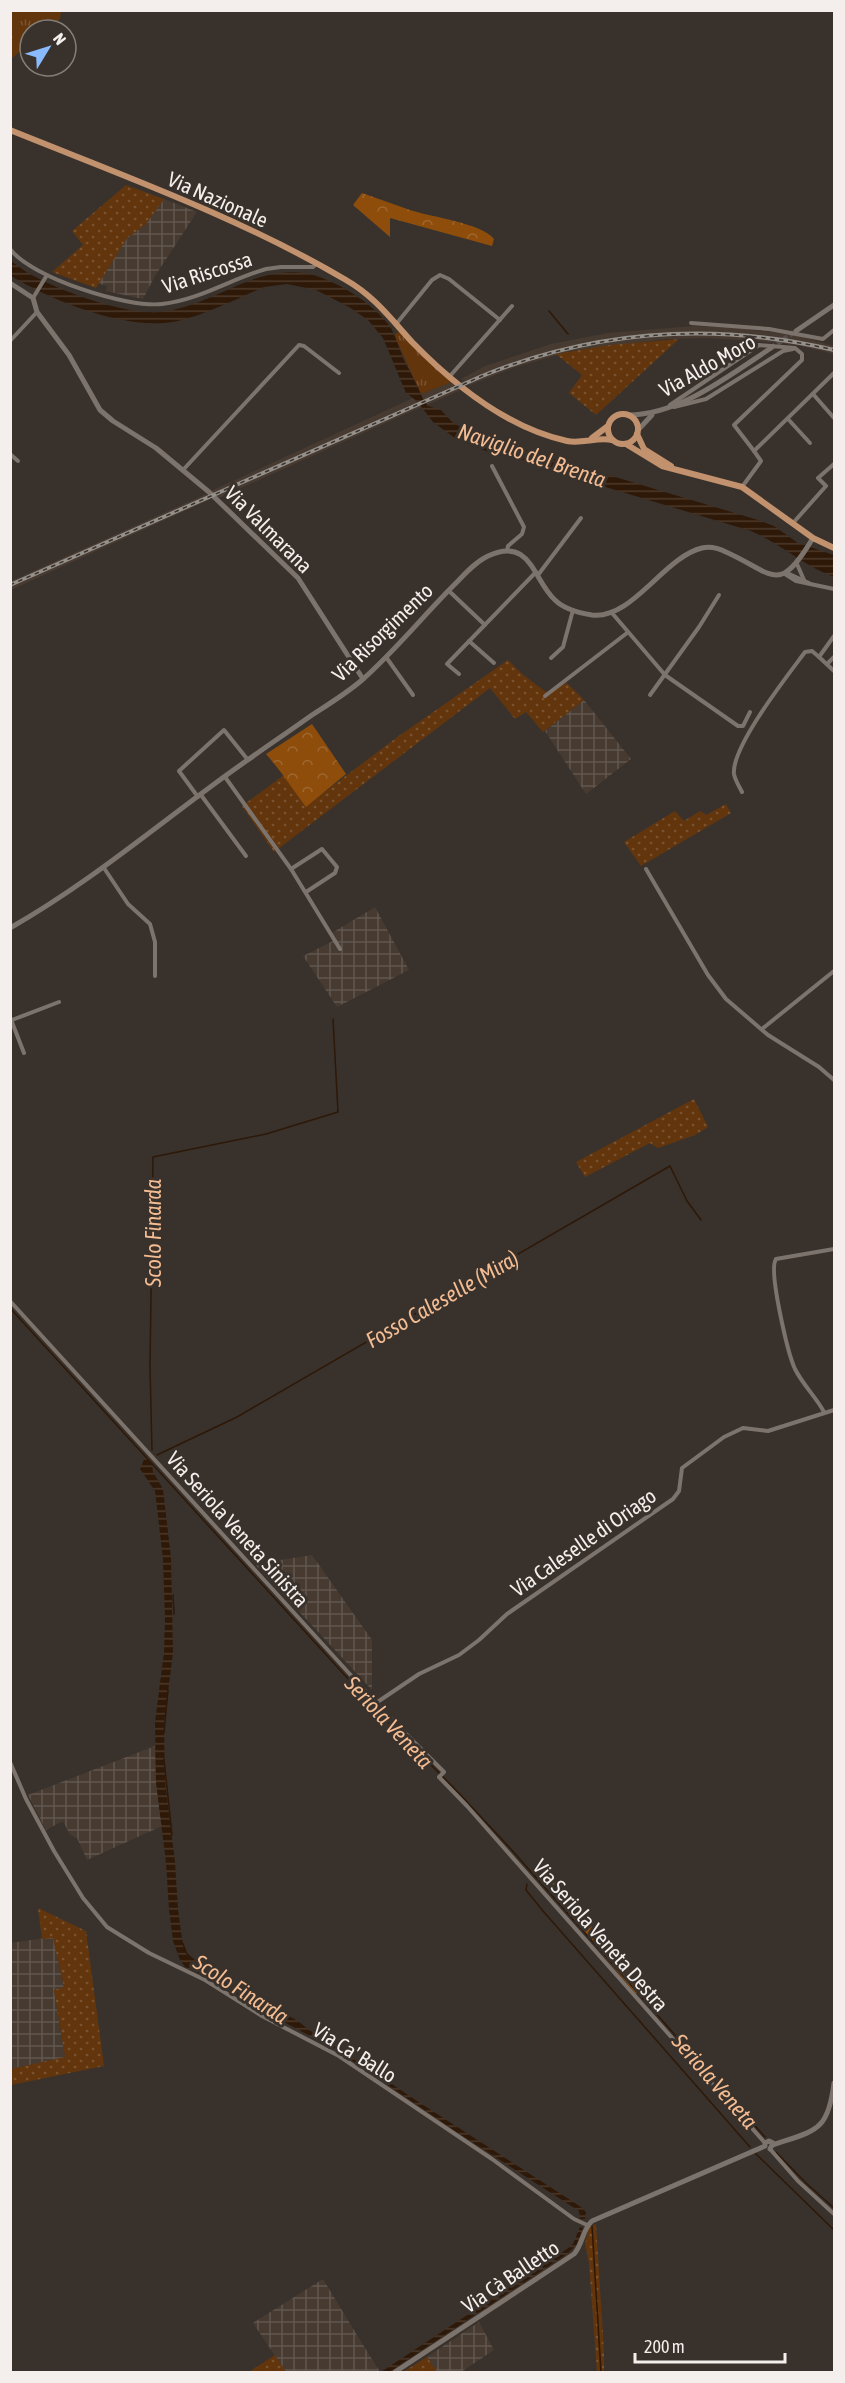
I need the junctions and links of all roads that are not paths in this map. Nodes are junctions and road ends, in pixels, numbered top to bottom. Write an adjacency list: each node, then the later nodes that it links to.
1 (10, 130): 3 (main road, Via Nazionale)
2 (10, 249): 4 (street, Via Riscossa)
3 (316, 264): 4 (street, Via Riscossa); 11 (main road, Via Nazionale)
4 (46, 276): 6 (street)
5 (10, 283): 6 (street)
6 (33, 298): 9 (street, Via Valmarana)
7 (834, 305): 13 (street)
8 (512, 306): 10 (street)
9 (37, 312): 16 (street); 38 (street, Via Valmarana)
10 (500, 320): 11 (street); 21 (street)
11 (397, 323): 21 (main road, Via Nazionale)
12 (691, 323): 14 (street)
13 (796, 331)
14 (834, 331): 15 (street)
15 (834, 337)
16 (10, 340)
17 (771, 348): 23 (street, Via Aldo Moro)
18 (800, 350): 23 (street); 23 (street); 33 (street)
19 (339, 373): 38 (street)
20 (834, 373): 22 (street)
21 (450, 376): 29 (main road, Via Nazionale)
22 (813, 394): 25 (street); 26 (street)
23 (662, 410): 24 (street, Via Aldo Moro); 28 (street, Via Aldo Moro)
24 (627, 415): 27 (main road); 28 (main road)
25 (788, 418): 31 (street); 33 (street)
26 (834, 418)
27 (608, 426): 29 (main road); 30 (main road)
28 (637, 432): 32 (main road); 39 (main road)
29 (590, 440): 30 (main road, Via Nazionale)
30 (612, 440): 32 (main road)
31 (810, 443)
32 (626, 444): 39 (main road)
33 (754, 451): 40 (street)
34 (10, 454): 35 (street)
35 (18, 461)
36 (834, 464): 42 (street)
37 (492, 466): 45 (street)
38 (183, 470): 68 (street, Via Valmarana)
39 (680, 470): 40 (main road)
40 (742, 487): 42 (main road)
41 (581, 518): 47 (street)
42 (792, 524): 43 (main road)
43 (812, 541): 44 (main road); 46 (street)
44 (834, 548)
45 (507, 551): 47 (street); 51 (street, Via Risorgimento)
46 (797, 563): 48 (street); 49 (street)
47 (537, 573): 53 (street); 55 (street)
48 (786, 573): 49 (street); 54 (street)
49 (812, 585): 50 (street)
50 (834, 589)
51 (449, 591): 55 (street); 59 (street, Via Risorgimento)
52 (719, 595): 67 (street)
53 (573, 610): 54 (street); 62 (street)
54 (612, 613): 56 (street)
55 (485, 625): 58 (street)
56 (628, 633): 67 (street); 71 (street)
57 (834, 636): 60 (street)
58 (470, 641): 63 (street); 66 (street)
59 (386, 657): 68 (street, Via Risorgimento); 69 (street)
60 (819, 657): 64 (street); 75 (street)
61 (834, 657): 64 (street)
62 (551, 658)
63 (494, 663)
64 (827, 664): 65 (street)
65 (834, 671)
66 (459, 674)
67 (665, 675): 70 (street); 72 (street)
68 (363, 679): 73 (street, Via Risorgimento)
69 (413, 695)
70 (650, 695)
71 (545, 696)
72 (750, 712)
73 (249, 760): 74 (street, Via Risorgimento); 76 (street)
74 (225, 777): 76 (street, Via Risorgimento); 79 (street)
75 (742, 792)
76 (200, 796): 77 (street); 78 (street, Via Risorgimento)
77 (246, 856)
78 (104, 868): 82 (street, Via Risorgimento); 85 (street)
79 (291, 869): 81 (street); 81 (street)
80 (646, 869): 88 (street)
81 (306, 892): 83 (street)
82 (10, 928)
83 (340, 949)
84 (834, 971): 88 (street)
85 (155, 976)
86 (59, 1002): 87 (street)
87 (11, 1019): 89 (street)
88 (762, 1029): 90 (street)
89 (24, 1053)
90 (834, 1080)
91 (834, 1250): 94 (street)
92 (10, 1301): 95 (street, Via Seriola Veneta Sinistra)
93 (834, 1410): 94 (street, Via Caleselle di Oriago)
94 (824, 1412): 95 (street, Via Caleselle di Oriago)
95 (376, 1703): 97 (street, Via Seriola Veneta Sinistra)
96 (10, 1762): 101 (street, Via Ca' Ballo)
97 (441, 1775): 99 (street, Via Seriola Veneta Destra)
98 (834, 2083): 99 (street)
99 (768, 2146): 100 (street, Via Seriola Veneta Destra); 101 (street)
100 (834, 2214)
101 (587, 2225): 102 (street, Via Cà Balletto)
102 (395, 2373)

